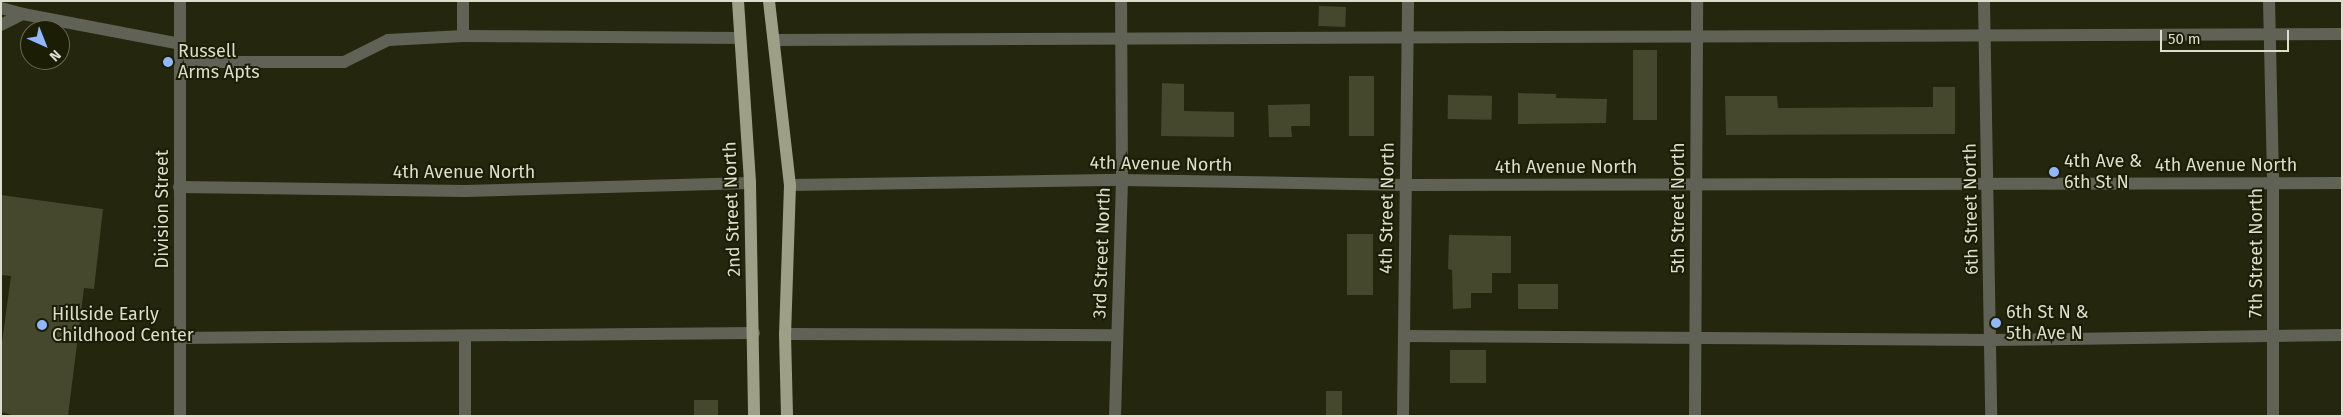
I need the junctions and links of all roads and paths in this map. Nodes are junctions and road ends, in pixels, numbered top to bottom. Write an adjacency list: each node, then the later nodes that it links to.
1 (180, 1): 22 (street, Division Street)
2 (463, 1): 17 (street)
3 (738, 1): 19 (main road, 2nd Street North)
4 (769, 1): 21 (main road)
5 (1121, 1): 20 (street, 3rd Street North)
6 (1408, 1): 18 (street, 4th Street North)
7 (1697, 1): 16 (street, 5th Street North)
8 (1984, 1): 14 (street, 6th Street North)
9 (2269, 1): 13 (street, 7th Street North)
10 (1, 8): 11 (street)
11 (23, 14): 12 (street); 22 (street)
12 (1, 26)
13 (2270, 33): 14 (street); 15 (street); 27 (street, 7th Street North)
14 (1985, 34): 16 (street); 26 (street, 6th Street North)
15 (2342, 34)
16 (1697, 35): 18 (street); 29 (street, 5th Street North)
17 (463, 36): 19 (street); 23 (street)
18 (1407, 37): 20 (street); 31 (street, 4th Street North)
19 (740, 38): 25 (main road, 2nd Street North)
20 (1121, 38): 21 (street); 24 (street, 3rd Street North)
21 (774, 40): 30 (main road)
22 (180, 44): 23 (street, Division Street)
23 (180, 62): 32 (street, Division Street)
24 (1122, 180): 30 (street, 4th Avenue North); 31 (street, 4th Avenue North); 37 (street, 3rd Street North)
25 (750, 183): 32 (street, 4th Avenue North); 33 (main road, 2nd Street North)
26 (1988, 183): 27 (street, 4th Avenue North); 29 (street, 4th Avenue North); 42 (street, 6th Street North)
27 (2273, 183): 28 (street, 4th Avenue North); 35 (street, 7th Street North)
28 (2342, 183)
29 (1696, 184): 31 (street, 4th Avenue North); 40 (street, 5th Street North)
30 (790, 185): 34 (main road)
31 (1404, 185): 39 (street, 4th Street North)
32 (179, 187): 41 (street, Division Street)
33 (754, 333): 38 (street); 45 (main road, 2nd Street North)
34 (785, 334): 37 (street); 46 (main road)
35 (2273, 334): 36 (street); 42 (street); 51 (street, 7th Street North)
36 (2342, 334)
37 (1118, 335): 47 (street, 3rd Street North)
38 (465, 336): 41 (street); 44 (street)
39 (1404, 336): 40 (street); 48 (street, 4th Street North)
40 (1695, 336): 42 (street); 49 (street, 5th Street North)
41 (180, 338): 43 (street, Division Street)
42 (1990, 340): 50 (street, 6th Street North)
43 (180, 416)
44 (465, 416)
45 (754, 416)
46 (788, 416)
47 (1115, 416)
48 (1403, 416)
49 (1695, 416)
50 (1991, 416)
51 (2273, 416)

